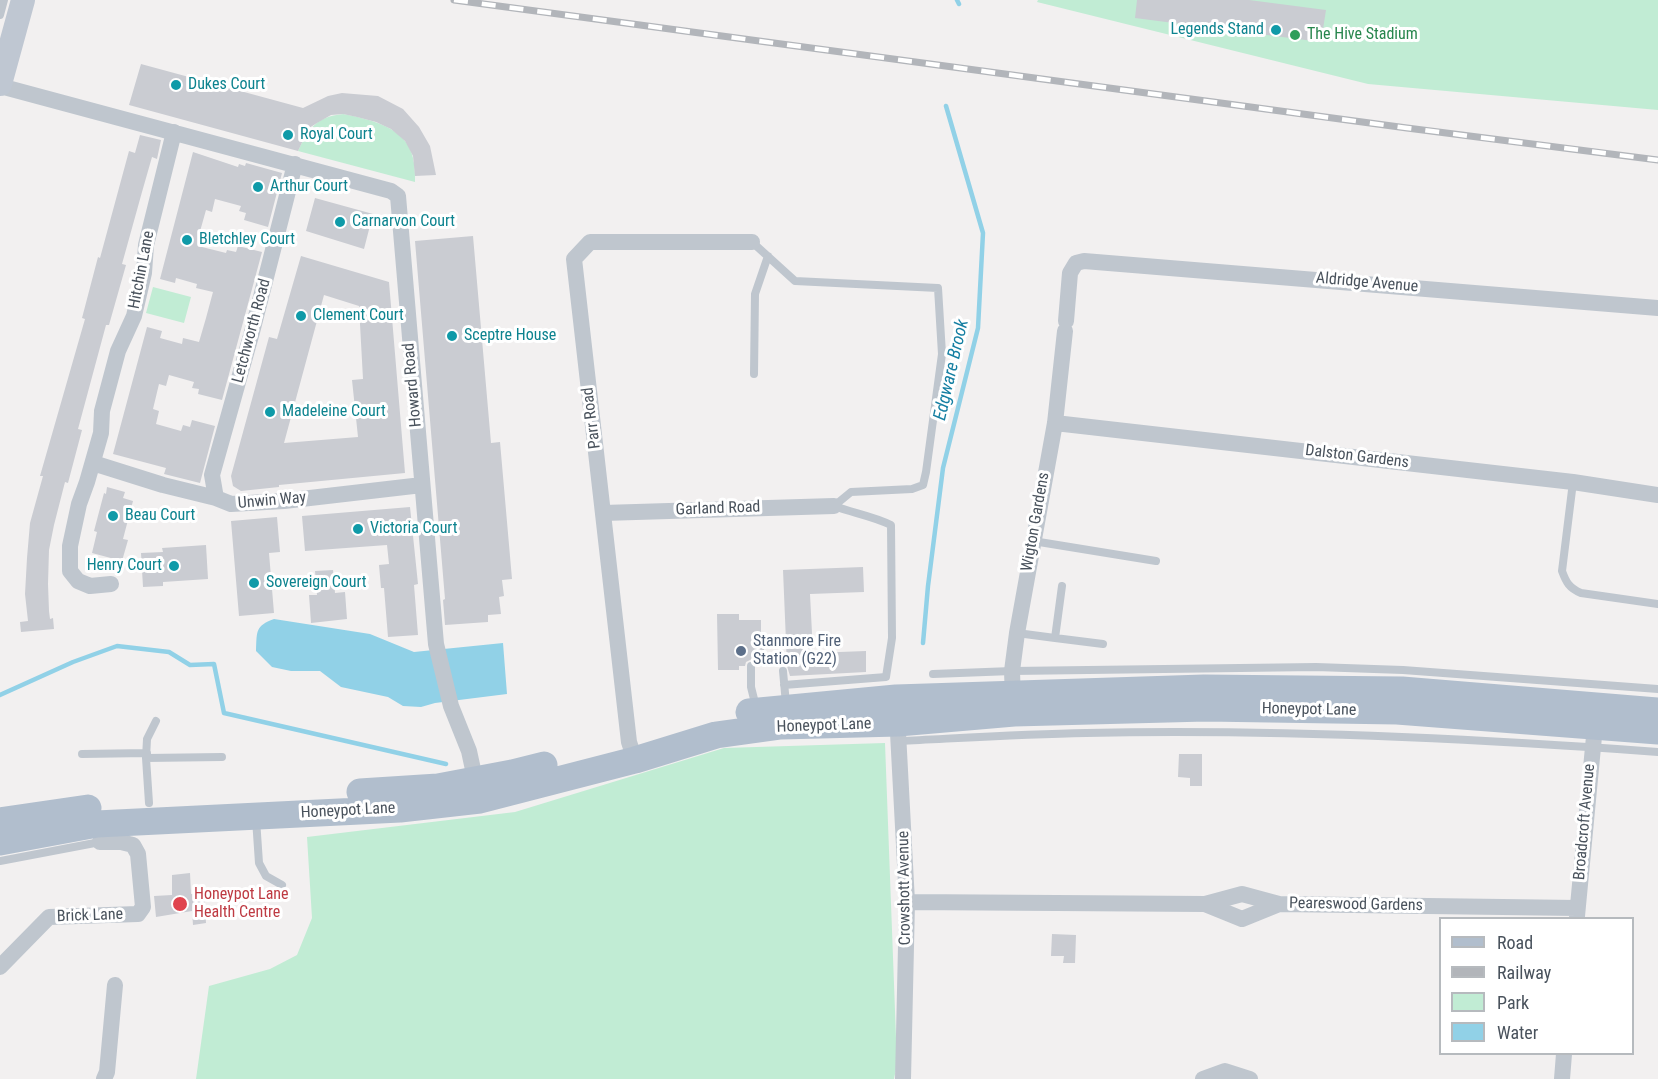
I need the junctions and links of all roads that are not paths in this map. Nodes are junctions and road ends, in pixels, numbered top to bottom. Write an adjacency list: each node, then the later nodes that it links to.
1 (4, 0): 3 (lane)
2 (23, 0): 4 (main road)
3 (0, 15)
4 (0, 85): 5 (street)
5 (174, 132): 6 (street, Howard Road); 13 (street, Hitchin Lane)
6 (295, 164): 15 (street, Howard Road); 17 (street, Letchworth Road)
7 (752, 242): 8 (lane); 19 (street, Parr Road)
8 (768, 256): 11 (lane); 18 (lane)
9 (1076, 263): 10 (street, Aldridge Avenue); 12 (street, Wigton Gardens)
10 (1658, 308)
11 (754, 374)
12 (1055, 423): 14 (street, Dalston Gardens); 20 (street, Wigton Gardens)
13 (93, 463): 17 (street, Unwin Way); 22 (street, Hitchin Lane)
14 (1572, 482): 16 (street, Dalston Gardens); 24 (lane)
15 (422, 484): 17 (street, Unwin Way); 46 (street, Howard Road)
16 (1658, 495)
17 (216, 498)
18 (834, 506): 19 (street, Garland Road); 34 (lane)
19 (603, 513): 41 (street, Parr Road)
20 (1032, 541): 21 (lane); 25 (street, Wigton Gardens)
21 (1156, 561)
22 (111, 584)
23 (1062, 586): 26 (lane)
24 (1658, 604)
25 (1017, 633): 26 (lane); 33 (street, Wigton Gardens)
26 (1055, 638): 27 (lane)
27 (1103, 644)
28 (751, 666): 35 (lane)
29 (783, 670): 34 (lane)
30 (933, 674): 33 (lane)
31 (1402, 680): 32 (lane); 33 (main road, Honeypot Lane); 36 (main road, Honeypot Lane)
32 (1658, 689)
33 (1013, 692): 38 (main road, Honeypot Lane); 40 (main road, Honeypot Lane)
34 (786, 706): 35 (main road, Honeypot Lane); 38 (main road, Honeypot Lane); 41 (main road, Honeypot Lane)
35 (757, 710): 41 (main road, Honeypot Lane)
36 (1658, 711)
37 (156, 721): 44 (lane)
38 (898, 721): 40 (lane); 54 (street, Crowshott Avenue)
39 (1658, 731): 40 (main road, Honeypot Lane)
40 (1594, 736): 42 (lane); 57 (street, Broadcroft Avenue)
41 (632, 751): 46 (main road, Honeypot Lane)
42 (1658, 752)
43 (82, 754): 44 (lane)
44 (146, 756): 45 (lane); 47 (lane)
45 (222, 757)
46 (478, 791): 47 (main road, Honeypot Lane); 48 (main road, Honeypot Lane)
47 (150, 803): 49 (main road, Honeypot Lane)
48 (256, 815): 50 (main road, Honeypot Lane); 53 (lane)
49 (0, 821)
50 (98, 827): 51 (main road, Honeypot Lane); 52 (lane); 58 (street, Brick Lane)
51 (0, 842)
52 (0, 861)
53 (282, 885)
54 (907, 902): 55 (street, Peareswood Gardens); 62 (street, Crowshott Avenue)
55 (1205, 904): 56 (street, Peareswood Gardens); 56 (street, Peareswood Gardens)
56 (1279, 904): 57 (street, Peareswood Gardens)
57 (1577, 913)
58 (0, 967)
59 (115, 985): 61 (street)
60 (1564, 1055): 65 (street)
61 (104, 1079)
62 (903, 1079)
63 (1203, 1079): 64 (street)
64 (1250, 1079)
65 (1562, 1079)

